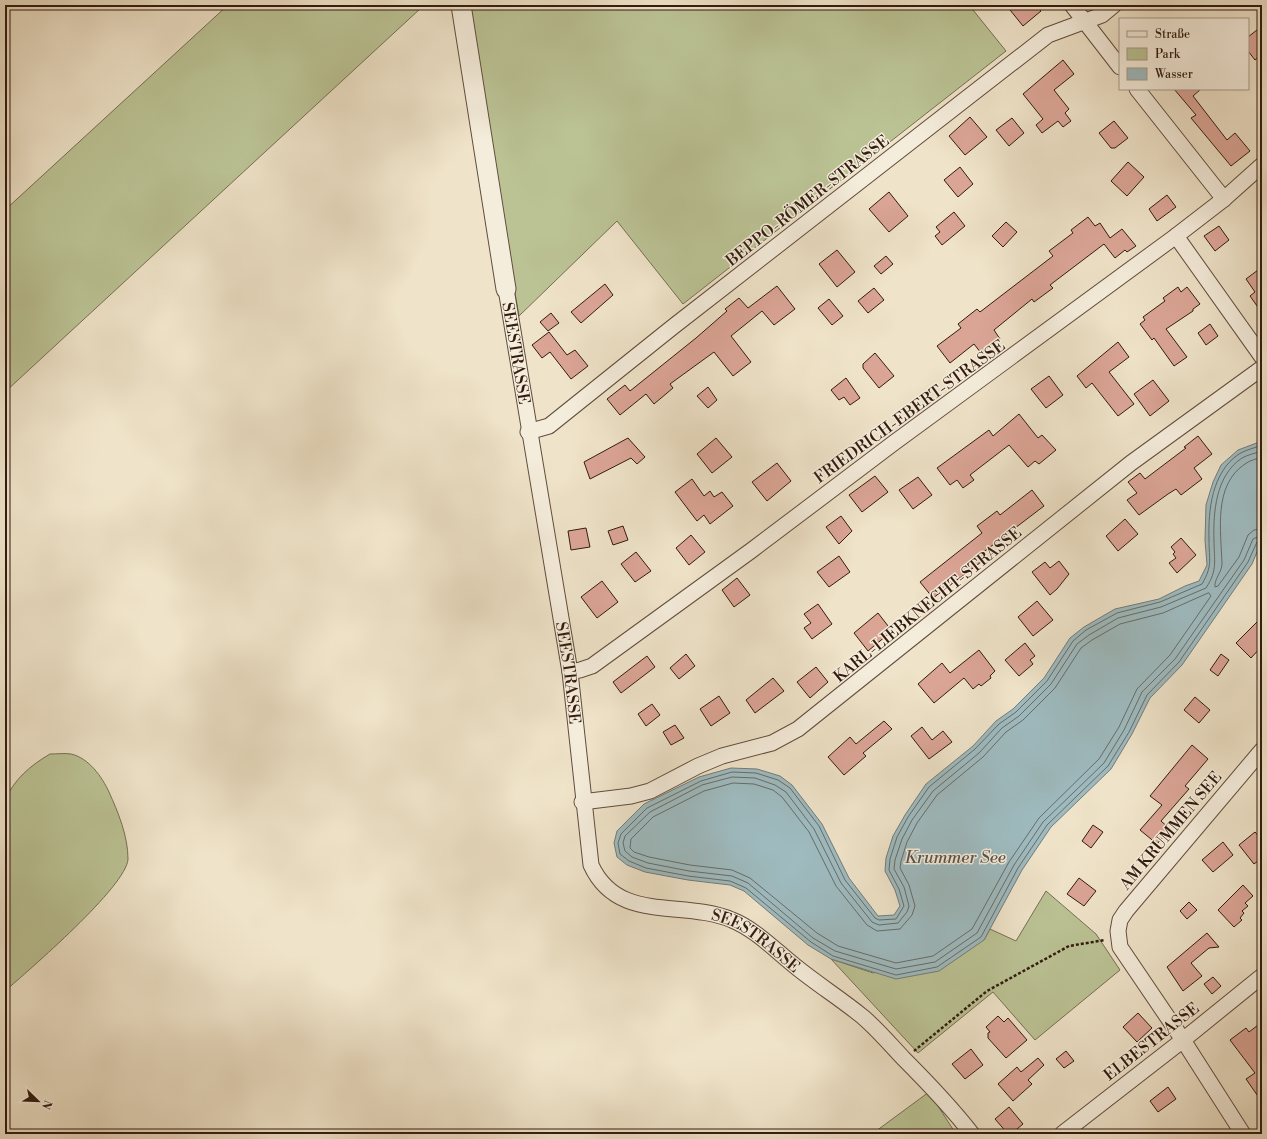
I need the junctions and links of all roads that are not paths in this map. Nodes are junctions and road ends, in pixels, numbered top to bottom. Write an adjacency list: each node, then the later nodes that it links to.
1 (461, 5): 10 (street, SEESTRASSE)
2 (1072, 5): 4 (street)
3 (1114, 5): 4 (street, BEPPO-RÖMER-STRASSE)
4 (1085, 22): 5 (street); 13 (street, BEPPO-RÖMER-STRASSE)
5 (1119, 66)
6 (1139, 90): 8 (street)
7 (1262, 165): 8 (street, FRIEDRICH-EBERT-STRASSE)
8 (1224, 199): 9 (street, FRIEDRICH-EBERT-STRASSE)
9 (1176, 236): 11 (street); 14 (street, FRIEDRICH-EBERT-STRASSE)
10 (506, 289): 13 (street, SEESTRASSE)
11 (1262, 357)
12 (1262, 368): 16 (street, KARL-LIEBKNECHT-STRASSE)
13 (528, 432): 14 (street, SEESTRASSE)
14 (570, 672): 16 (street, SEESTRASSE)
15 (1262, 750): 18 (street, AM KRUMMEN SEE)
16 (582, 802): 19 (street, SEESTRASSE)
17 (1262, 976): 18 (street, ELBESTRASSE)
18 (1183, 1040): 20 (street, ELBESTRASSE); 21 (street)
19 (972, 1134)
20 (1062, 1134)
21 (1243, 1134)

